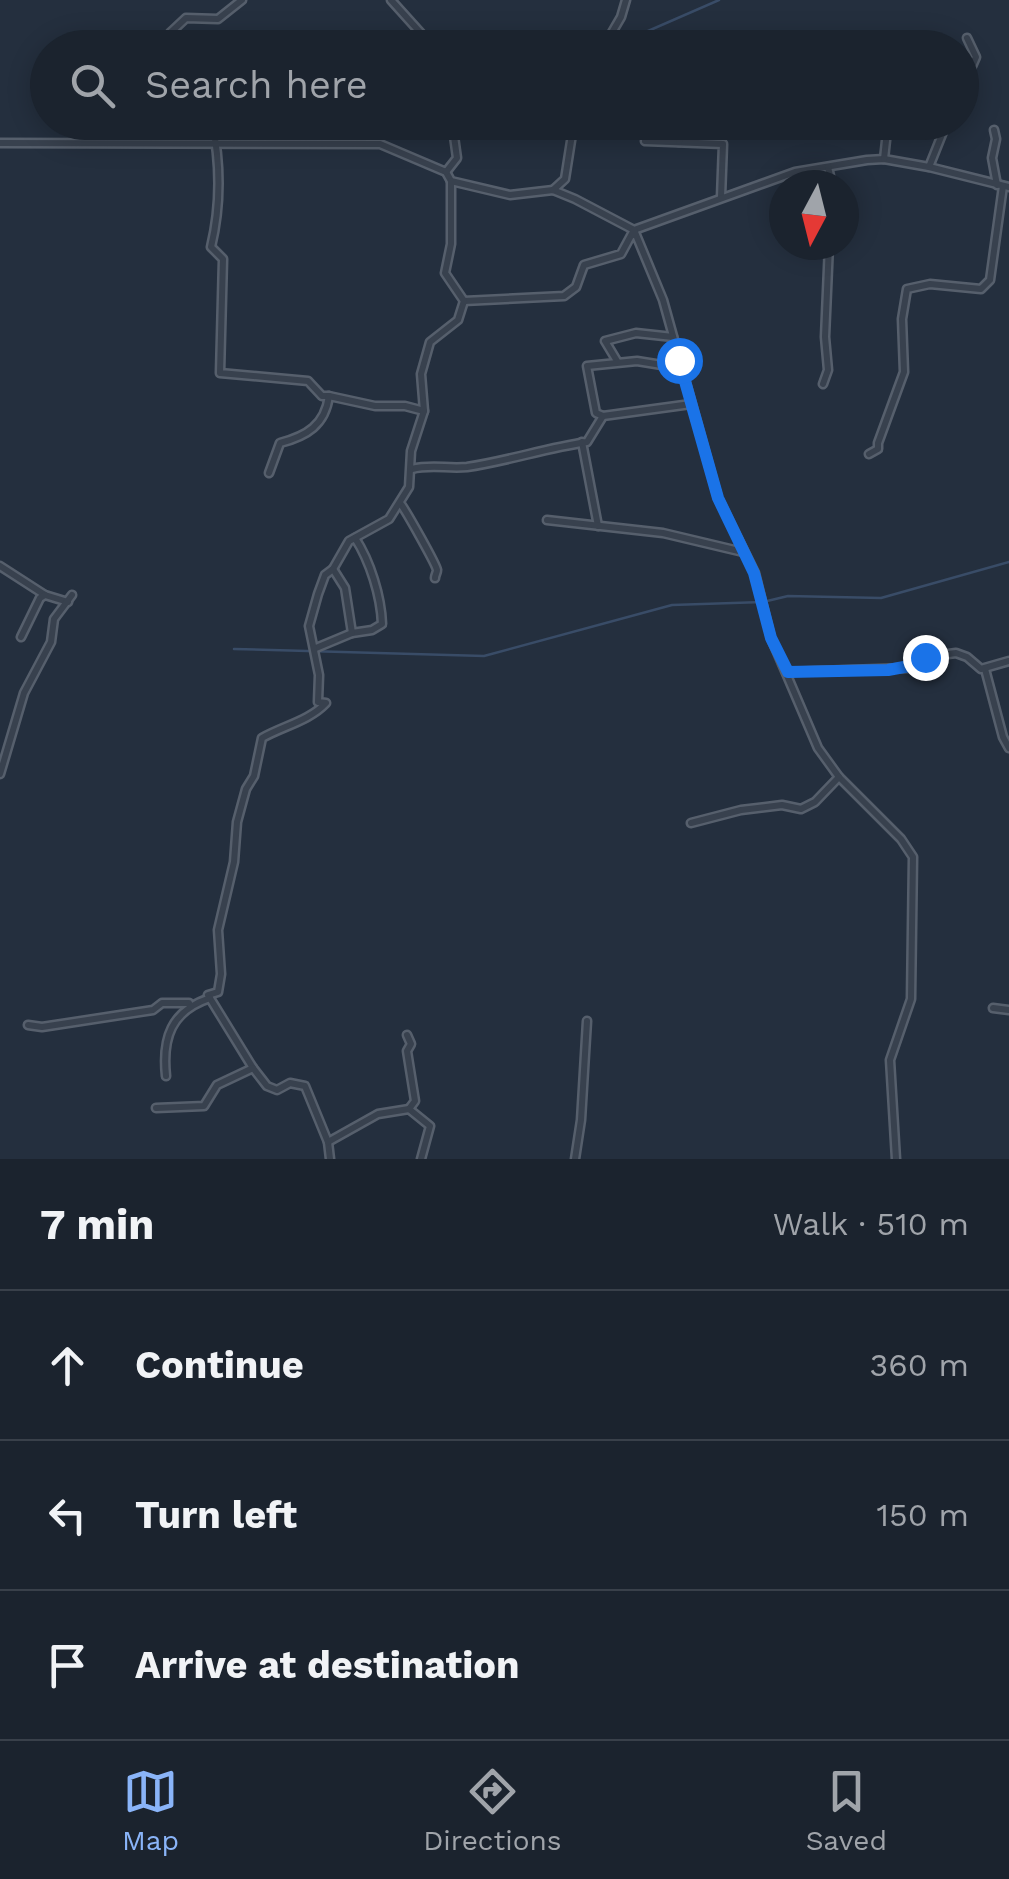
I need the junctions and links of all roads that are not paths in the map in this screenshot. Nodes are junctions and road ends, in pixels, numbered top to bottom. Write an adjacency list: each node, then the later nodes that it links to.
1 (242, 0): 4 (street)
2 (391, 0): 5 (street)
3 (626, 0): 6 (street)
4 (174, 30)
5 (418, 30)
6 (613, 30)
7 (994, 130): 23 (street)
8 (216, 140): 16 (street)
9 (454, 140): 21 (street)
10 (571, 140): 24 (street)
11 (645, 140): 14 (street)
12 (886, 140): 17 (street)
13 (940, 140): 19 (street)
14 (679, 142): 25 (street)
15 (0, 144): 16 (street)
16 (217, 145): 21 (street); 33 (street)
17 (884, 159): 18 (street); 19 (street)
18 (828, 167): 20 (street); 25 (street)
19 (929, 167): 23 (street)
20 (829, 170)
21 (446, 172): 22 (street)
22 (451, 181): 24 (street); 28 (street)
23 (1003, 186): 38 (street)
24 (553, 190): 26 (street)
25 (721, 197): 26 (street)
26 (634, 230): 28 (street); 29 (street)
27 (828, 260): 32 (street)
28 (464, 301): 35 (street)
29 (673, 337): 30 (street); 31 (street)
30 (679, 360): 31 (street); 34 (street)
31 (617, 361): 36 (street)
32 (824, 384)
33 (329, 396): 35 (street); 40 (street)
34 (691, 404): 36 (street); 45 (street)
35 (424, 411): 39 (street)
36 (604, 416): 37 (street)
37 (582, 442): 39 (street); 43 (street)
38 (869, 454)
39 (412, 470): 41 (street)
40 (269, 472)
41 (400, 502): 44 (street); 48 (street)
42 (548, 520): 43 (street)
43 (598, 526): 45 (street)
44 (354, 538): 47 (street); 50 (street)
45 (744, 552): 55 (street)
46 (0, 566): 49 (street)
47 (333, 569): 50 (street); 52 (street)
48 (435, 578)
49 (45, 595): 51 (street); 57 (street)
50 (352, 633): 52 (street)
51 (21, 637)
52 (314, 648): 60 (street)
53 (1009, 662): 54 (street)
54 (985, 669): 55 (street); 56 (street)
55 (788, 672): 58 (street)
56 (1009, 748)
57 (0, 774)
58 (839, 777): 59 (street); 75 (street)
59 (691, 823)
60 (210, 998): 61 (street); 67 (street)
61 (190, 1006): 65 (street); 68 (street)
62 (993, 1008): 63 (street)
63 (1009, 1010)
64 (587, 1021): 74 (street)
65 (28, 1025)
66 (407, 1036): 70 (street)
67 (254, 1068): 69 (street); 71 (street)
68 (166, 1076)
69 (156, 1108)
70 (409, 1109): 71 (street); 73 (street)
71 (328, 1142): 72 (street)
72 (330, 1159)
73 (421, 1159)
74 (575, 1159)
75 (896, 1159)

